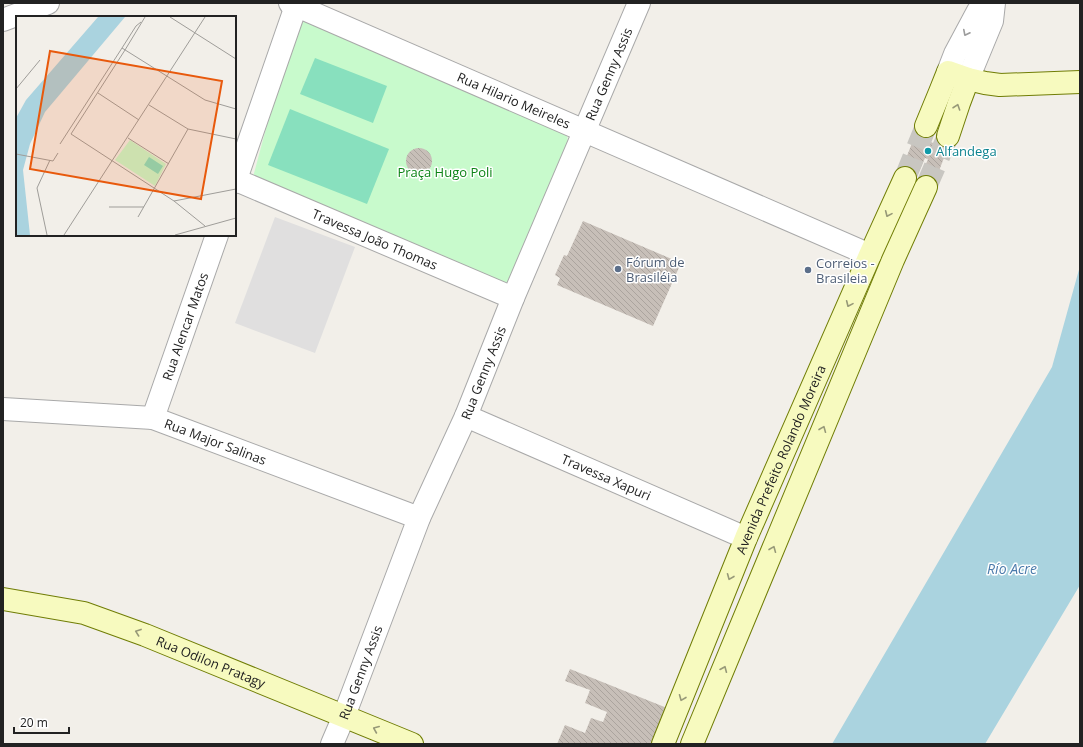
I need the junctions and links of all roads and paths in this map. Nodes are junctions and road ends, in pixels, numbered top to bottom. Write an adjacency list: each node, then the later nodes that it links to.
1 (48, 3): 6 (street)
2 (639, 3): 11 (street, Rua Genny Assis)
3 (989, 3): 7 (street, one-way to 7)
4 (994, 3): 8 (street)
5 (294, 4): 11 (street, Rua Hilario Meireles); 13 (street)
6 (3, 20)
7 (948, 72): 8 (main road); 10 (main road)
8 (968, 79): 9 (main road); 12 (main road, one-way to 8)
9 (1080, 82)
10 (926, 126)
11 (585, 131): 18 (street, Rua Hilario Meireles); 19 (street, Rua Genny Assis)
12 (948, 136)
13 (236, 178)
14 (905, 178): 18 (main road, Avenida Prefeito Rolando Moreira, one-way to 18)
15 (236, 181): 19 (street, Travessa João Thomas)
16 (926, 186): 30 (main road, Avenida Prefeito Rolando Moreira, one-way to 16)
17 (217, 236): 22 (street, Rua Alencar Matos)
18 (870, 255): 24 (main road, Avenida Prefeito Rolando Moreira, one-way to 24)
19 (514, 298): 21 (street, Rua Genny Assis)
20 (3, 409): 22 (street, Rua Major Salinas)
21 (466, 416): 23 (street, Rua Genny Assis); 24 (street, Travessa Xapuri)
22 (153, 418): 23 (street, Rua Major Salinas)
23 (419, 518): 26 (street, Rua Genny Assis)
24 (746, 538): 29 (main road, Avenida Prefeito Rolando Moreira, one-way to 29)
25 (3, 599): 26 (main road, Rua Odilon Pratagy, one-way to 25)
26 (344, 716): 27 (street, Rua Genny Assis); 28 (main road, Rua Odilon Pratagy, one-way to 26)
27 (332, 744)
28 (412, 744)
29 (663, 744)
30 (692, 744)

